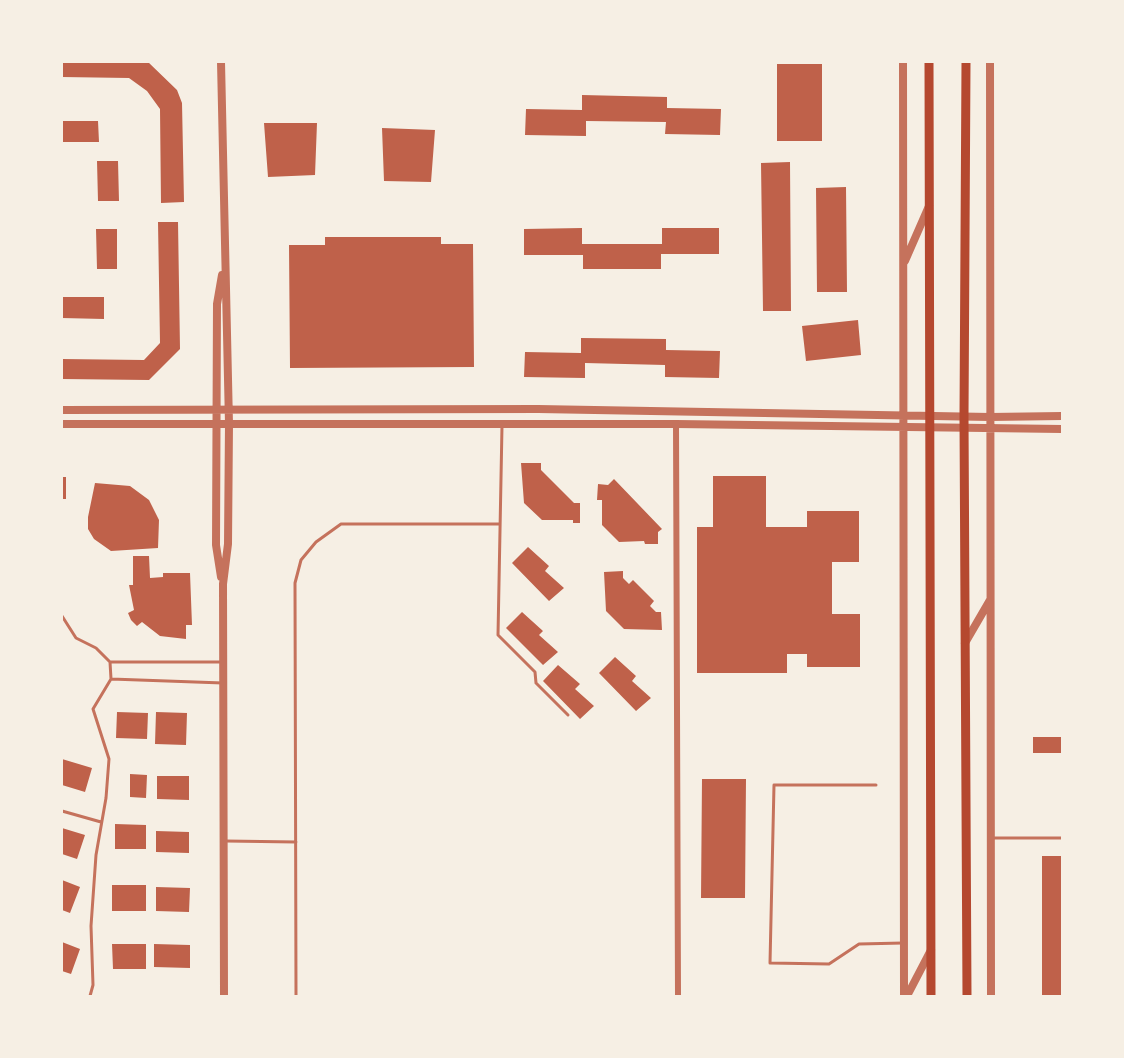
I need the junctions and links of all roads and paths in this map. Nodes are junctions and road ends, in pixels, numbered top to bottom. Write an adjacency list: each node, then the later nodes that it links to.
1 (222, 62): 8 (street)
2 (903, 62): 7 (street)
3 (929, 62): 6 (main road)
4 (966, 62): 15 (main road)
5 (990, 62): 16 (street)
6 (929, 204): 7 (street); 13 (main road)
7 (903, 263): 12 (street)
8 (224, 265): 10 (street); 11 (street)
9 (62, 410): 10 (street)
10 (218, 410): 11 (street); 18 (street)
11 (229, 410): 12 (street); 19 (street)
12 (904, 414): 13 (street); 22 (street)
13 (930, 414): 15 (street); 23 (main road)
14 (1062, 416): 16 (street)
15 (964, 417): 16 (street); 24 (main road)
16 (990, 417): 25 (street)
17 (62, 424): 18 (street)
18 (218, 424): 19 (street); 28 (street)
19 (229, 424): 20 (street); 28 (street)
20 (502, 424): 21 (street); 27 (lane)
21 (676, 424): 22 (street); 49 (street)
22 (903, 428): 23 (street); 44 (street)
23 (930, 429): 24 (street); 45 (main road)
24 (964, 429): 25 (street); 31 (main road)
25 (990, 429): 26 (street); 29 (street)
26 (1062, 429)
27 (500, 524): 36 (lane); 43 (lane)
28 (223, 584): 33 (street)
29 (990, 599): 31 (street); 40 (street)
30 (62, 616): 32 (lane)
31 (965, 643): 52 (main road)
32 (110, 662): 33 (lane); 34 (lane)
33 (223, 662): 35 (street)
34 (111, 679): 35 (lane); 39 (lane)
35 (223, 683): 42 (street)
36 (568, 715)
37 (876, 785): 44 (lane)
38 (62, 811): 39 (lane)
39 (101, 822): 46 (lane)
40 (991, 838): 41 (lane); 53 (street)
41 (1062, 838)
42 (224, 841): 43 (lane); 47 (street)
43 (296, 842): 48 (lane)
44 (904, 943): 50 (street)
45 (931, 949): 50 (street); 51 (main road)
46 (90, 996)
47 (224, 996)
48 (296, 996)
49 (678, 996)
50 (906, 996)
51 (932, 996)
52 (967, 996)
53 (991, 996)

